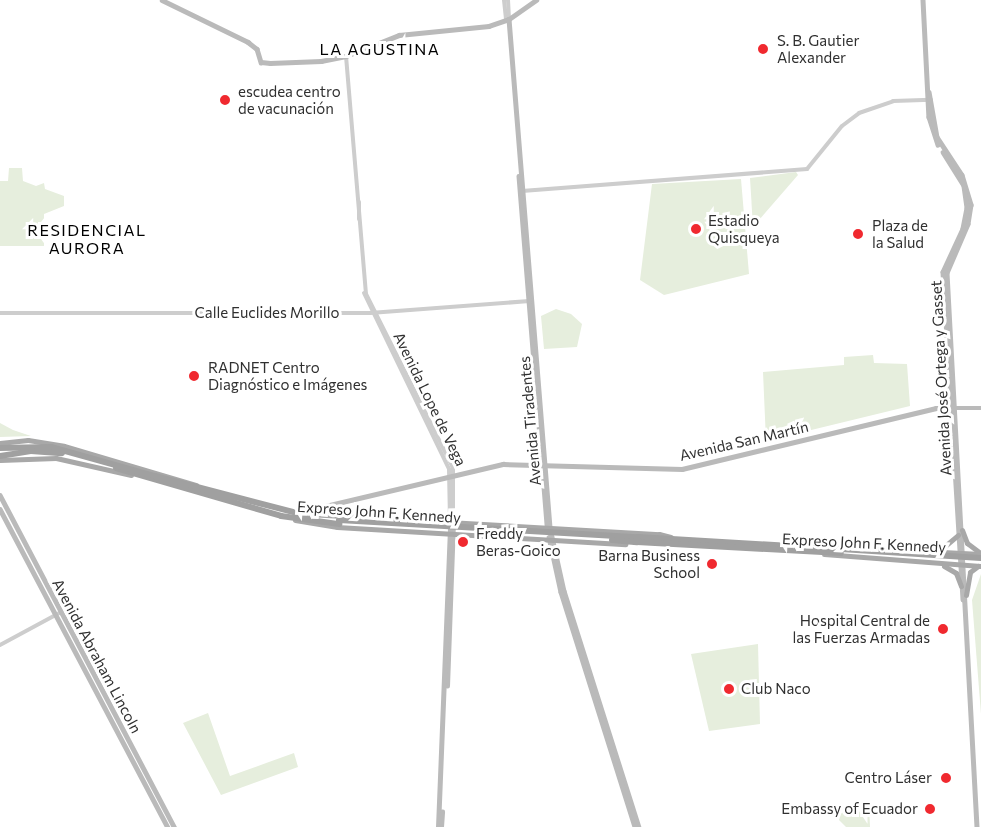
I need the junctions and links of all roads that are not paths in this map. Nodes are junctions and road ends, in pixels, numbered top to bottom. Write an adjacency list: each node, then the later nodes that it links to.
1 (162, 0): 6 (main road)
2 (506, 0): 5 (street, Avenida Tiradentes)
3 (536, 0): 5 (main road)
4 (923, 0): 7 (main road, Avenida José Ortega y Gasset)
5 (508, 20): 6 (main road); 8 (main road, Avenida Tiradentes)
6 (345, 56): 11 (street, Avenida Lope de Vega)
7 (930, 100): 8 (street); 12 (main road, Avenida José Ortega y Gasset)
8 (522, 191): 9 (main road, Avenida Tiradentes)
9 (531, 300): 11 (street, Calle Euclides Morillo); 19 (main road, Avenida Tiradentes)
10 (0, 313): 11 (street, Calle Euclides Morillo)
11 (372, 313): 21 (street, Avenida Lope de Vega)
12 (953, 406): 13 (main road, Avenida San Martín); 19 (main road, Avenida San Martín); 37 (main road, Avenida José Ortega y Gasset)
13 (981, 408)
14 (28, 440): 15 (main road); 16 (main road); 22 (main road)
15 (10, 442): 16 (main road); 17 (main road)
16 (0, 443): 22 (highway, Expreso John F. Kennedy, bridge)
17 (16, 457): 18 (main road); 20 (main road)
18 (0, 459): 20 (highway, Expreso John F. Kennedy, bridge)
19 (544, 464): 21 (main road, Avenida San Martín); 33 (main road, Avenida Tiradentes)
20 (135, 475): 27 (highway, Expreso John F. Kennedy)
21 (453, 476): 26 (main road, Avenida San Martín); 30 (street, Avenida Lope de Vega)
22 (201, 487): 24 (highway, Expreso John F. Kennedy)
23 (0, 495): 57 (main road, Avenida Abraham Lincoln)
24 (268, 505): 26 (main road); 29 (highway, Expreso John F. Kennedy)
25 (0, 509): 57 (main road, Avenida Abraham Lincoln)
26 (300, 512): 28 (main road)
27 (290, 518): 29 (highway, Expreso John F. Kennedy); 35 (main road)
28 (416, 520): 30 (main road); 35 (main road)
29 (339, 522): 42 (highway, Expreso John F. Kennedy, bridge)
30 (452, 522): 31 (main road); 36 (main road, Avenida Lope de Vega)
31 (486, 524): 32 (main road); 38 (main road)
32 (517, 526): 33 (main road); 39 (main road)
33 (548, 528): 34 (main road); 41 (main road, Avenida Tiradentes)
34 (587, 531): 40 (main road); 43 (main road)
35 (416, 532): 36 (main road)
36 (451, 533): 38 (main road); 61 (main road, Avenida Lope de Vega)
37 (960, 533): 49 (main road); 50 (main road, Avenida José Ortega y Gasset); 51 (main road)
38 (486, 536): 39 (main road)
39 (516, 537): 41 (main road)
40 (671, 537): 42 (highway, Expreso John F. Kennedy); 45 (highway, Expreso John F. Kennedy)
41 (551, 539): 43 (main road); 62 (main road, Avenida Tiradentes)
42 (638, 539): 44 (highway, Expreso John F. Kennedy)
43 (586, 542): 44 (main road)
44 (676, 544): 48 (highway, Expreso John F. Kennedy)
45 (801, 545): 46 (highway, Expreso John F. Kennedy); 47 (main road)
46 (841, 551): 48 (highway, Expreso John F. Kennedy); 51 (highway, Expreso John F. Kennedy, bridge)
47 (924, 551): 49 (main road); 52 (main road)
48 (816, 552): 52 (main road)
49 (938, 552): 50 (main road)
50 (960, 552): 51 (main road); 53 (main road, Avenida José Ortega y Gasset)
51 (981, 560): 53 (main road); 55 (main road)
52 (927, 563): 53 (main road); 54 (main road)
53 (962, 565): 54 (main road, Avenida José Ortega y Gasset); 55 (main road, Avenida José Ortega y Gasset)
54 (961, 586): 56 (main road, Avenida José Ortega y Gasset)
55 (966, 595): 56 (main road, Avenida José Ortega y Gasset)
56 (965, 607): 63 (main road, Avenida José Ortega y Gasset)
57 (58, 614): 58 (street); 59 (main road, Avenida Abraham Lincoln); 60 (main road, Avenida Abraham Lincoln)
58 (0, 645)
59 (168, 827)
60 (174, 827)
61 (440, 827)
62 (637, 827)
63 (977, 827)

